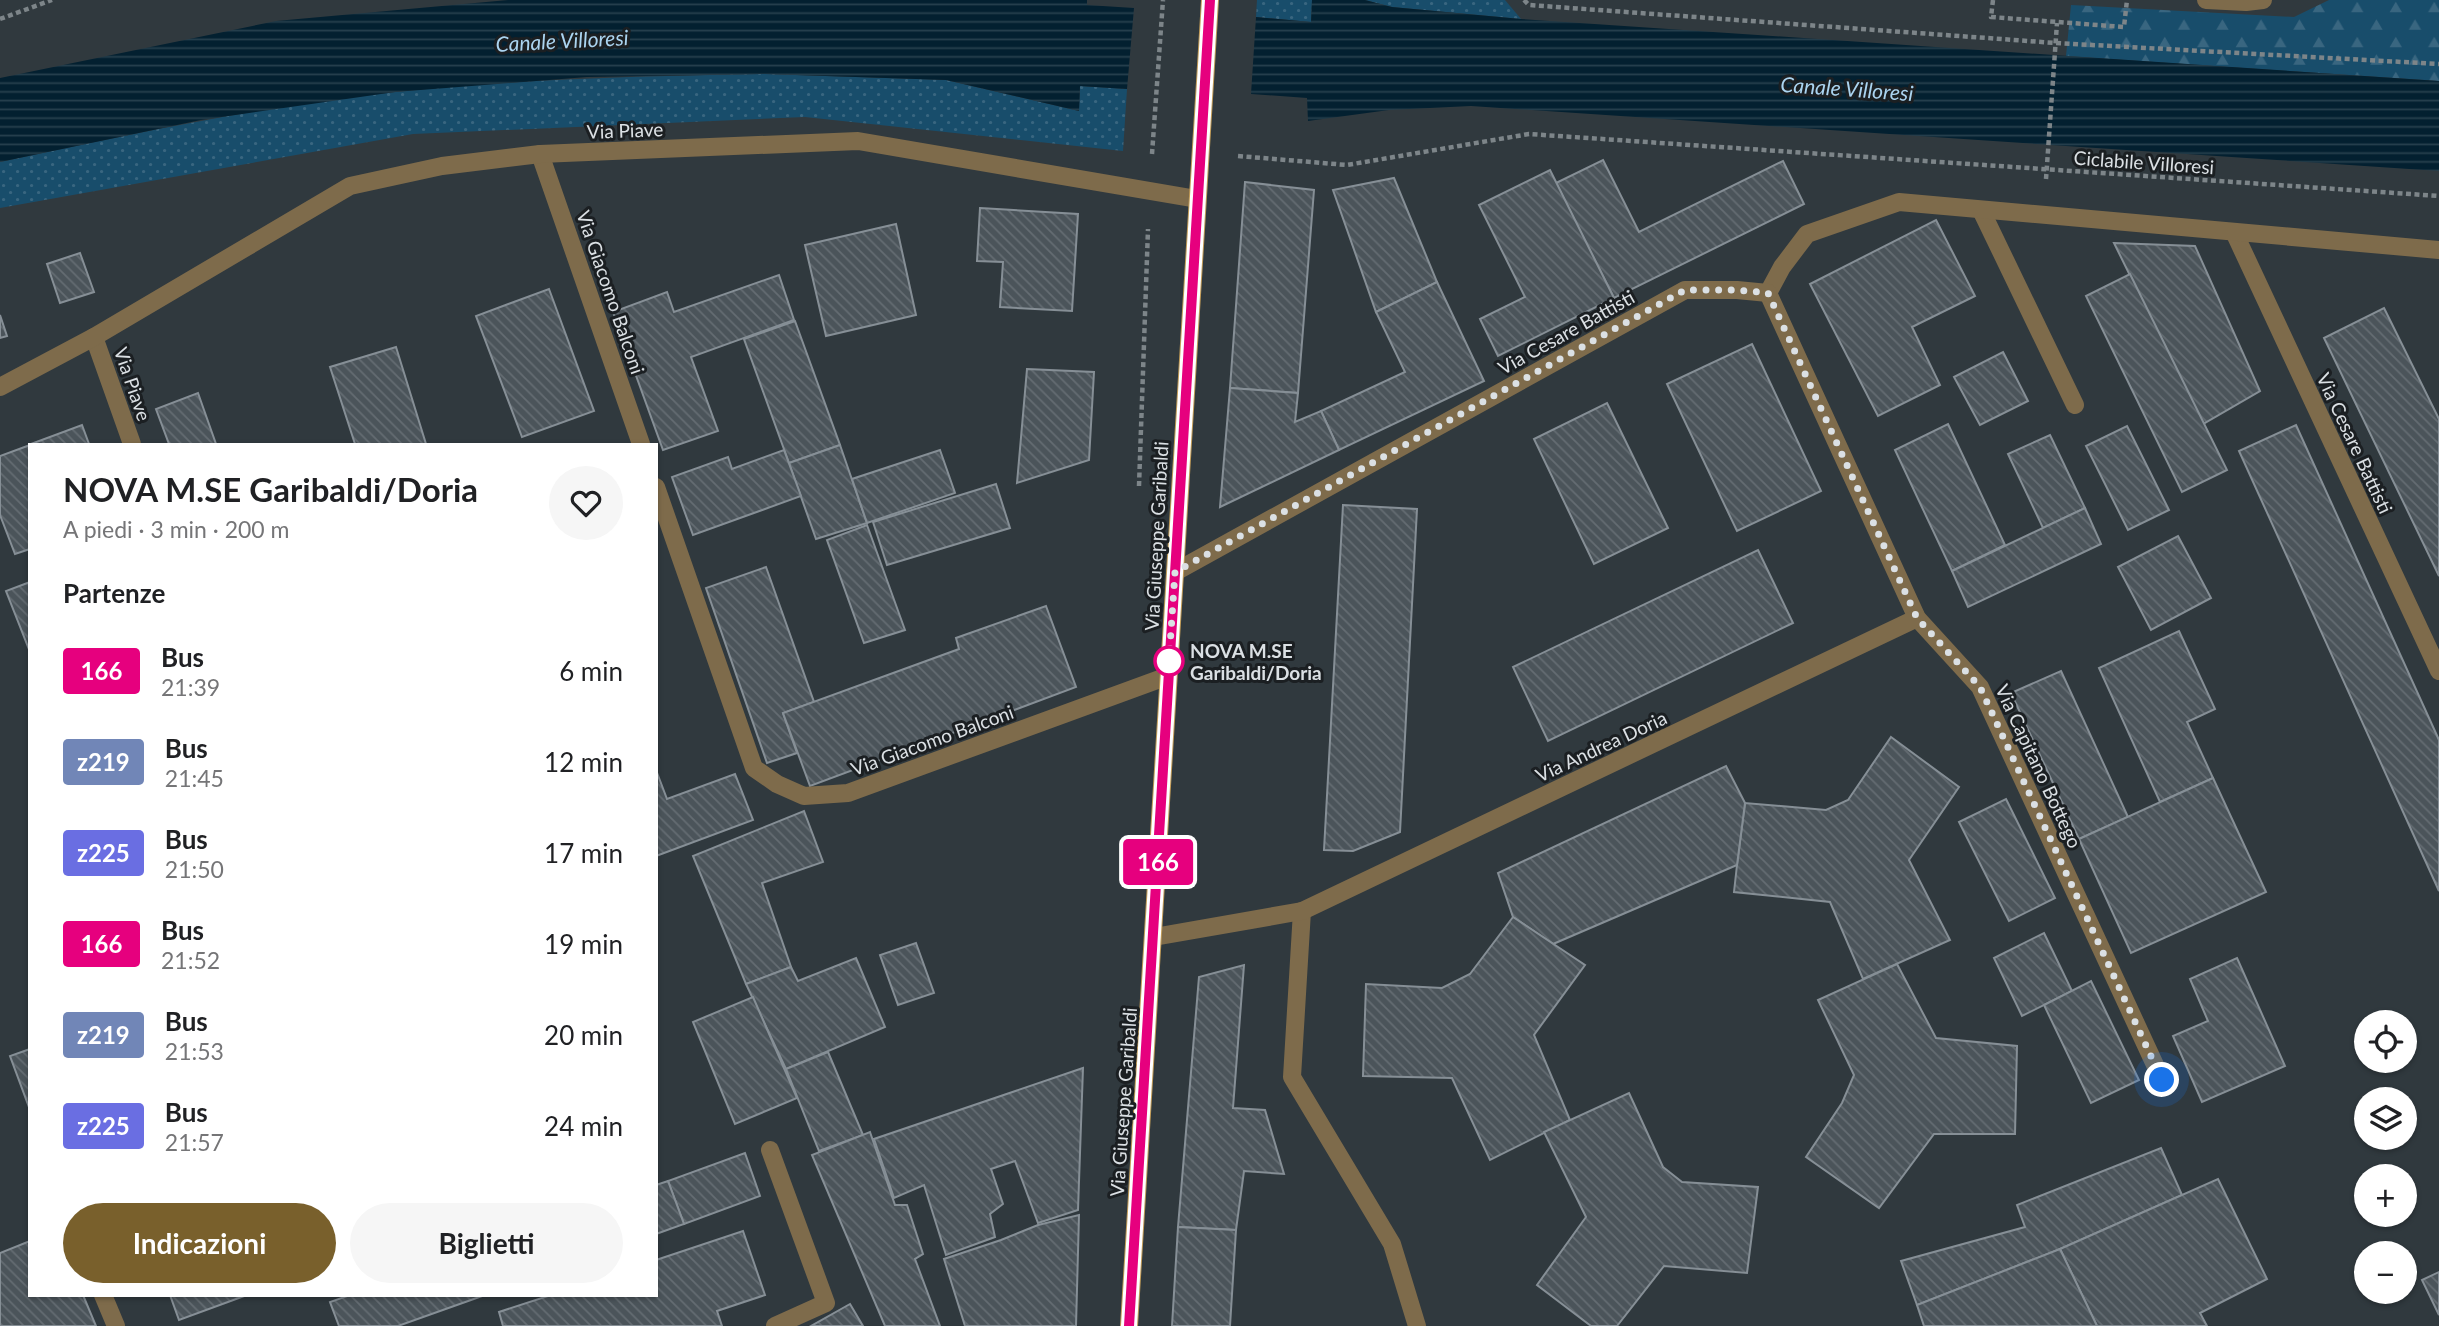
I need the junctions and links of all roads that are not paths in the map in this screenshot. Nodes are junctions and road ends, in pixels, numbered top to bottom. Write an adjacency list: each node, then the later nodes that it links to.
1 (1210, 0): 5 (main road, Via Giuseppe Garibaldi)
2 (2206, 0): 3 (street)
3 (2263, 0)
4 (540, 154): 5 (street, Via Piave); 10 (street, Via Piave); 14 (street, Via Giacomo Balconi)
5 (1197, 199): 16 (main road, Via Giuseppe Garibaldi)
6 (1981, 210): 7 (street); 9 (street); 12 (street)
7 (2234, 232): 8 (street); 18 (street, Via Cesare Battisti)
8 (2439, 250)
9 (1768, 293): 16 (street, Via Cesare Battisti); 17 (street, Via Capitano Bottego)
10 (94, 337): 11 (street, Via Piave); 13 (street, Via Piave)
11 (0, 387)
12 (2075, 405)
13 (132, 443)
14 (641, 443)
15 (658, 493): 19 (street, Via Giacomo Balconi)
16 (1175, 572): 19 (main road, Via Giuseppe Garibaldi)
17 (1917, 618): 20 (street, Via Andrea Doria); 22 (street, Via Capitano Bottego)
18 (2439, 671)
19 (1168, 676): 21 (main road, Via Giuseppe Garibaldi)
20 (1302, 911): 21 (street, Via Andrea Doria); 28 (street)
21 (1154, 937): 27 (main road, Via Giuseppe Garibaldi)
22 (2162, 1080)
23 (770, 1150): 26 (street)
24 (104, 1297): 25 (street)
25 (116, 1326)
26 (775, 1326)
27 (1129, 1326)
28 (1417, 1326)

